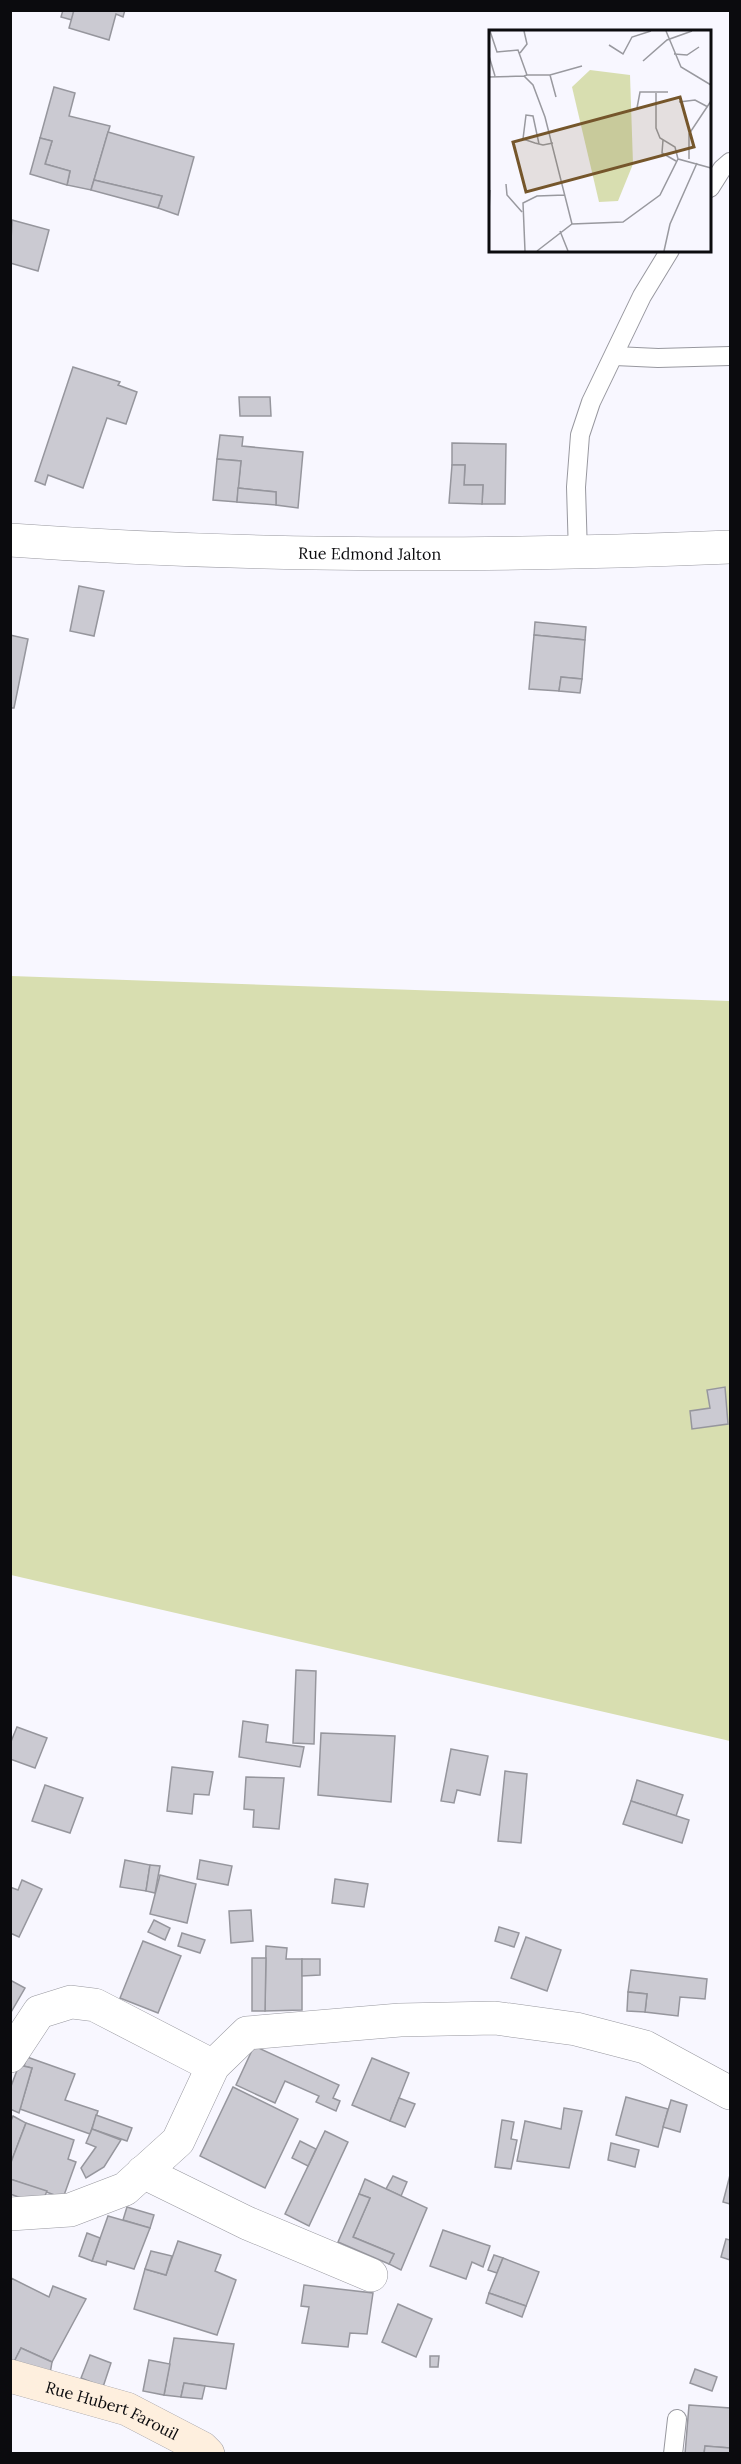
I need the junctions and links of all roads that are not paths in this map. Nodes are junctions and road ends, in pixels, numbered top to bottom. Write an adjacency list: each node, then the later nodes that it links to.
1 (730, 162): 2 (lane)
2 (711, 186)
3 (669, 252): 4 (lane)
4 (615, 356): 5 (lane); 8 (lane)
5 (730, 356)
6 (10, 540): 8 (street, Rue Edmond Jalton)
7 (730, 548): 8 (street, Rue Edmond Jalton)
8 (578, 554)
9 (10, 2056): 10 (street)
10 (213, 2066): 11 (street); 12 (street)
11 (730, 2093)
12 (144, 2172): 13 (street); 14 (street)
13 (10, 2214)
14 (371, 2275)
15 (10, 2376): 17 (street, Rue Hubert Farouil)
16 (677, 2420): 18 (lane)
17 (208, 2454)
18 (673, 2454)

